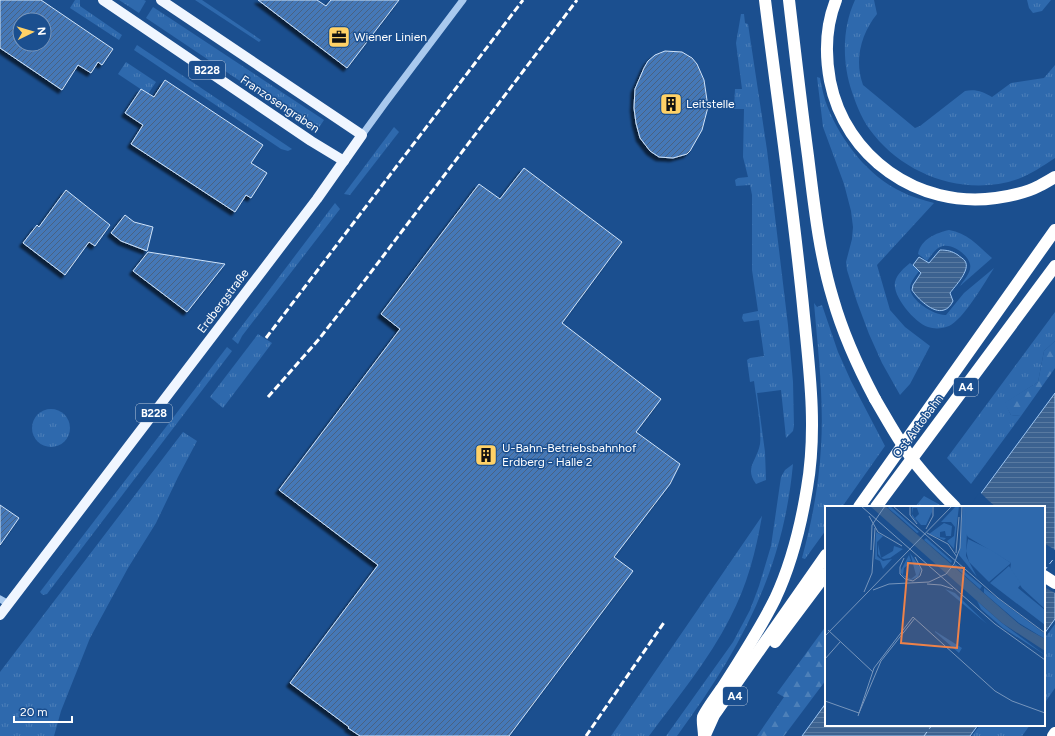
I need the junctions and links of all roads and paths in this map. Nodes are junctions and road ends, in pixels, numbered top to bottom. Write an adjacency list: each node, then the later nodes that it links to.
1 (103, 0): 8 (main road, Franzosengraben / B228)
2 (161, 0): 7 (main road, Franzosengraben / B228)
3 (463, 0): 7 (street, Erdbergstraße)
4 (765, 0): 20 (highway)
5 (789, 0): 14 (highway, bridge)
6 (836, 0): 9 (highway)
7 (362, 135): 8 (main road, Erdbergstraße / B228)
8 (344, 161): 17 (main road, Erdbergstraße / B228)
9 (1055, 177)
10 (1055, 230): 12 (highway)
11 (1055, 266): 13 (highway, Ost Autobahn / A4)
12 (860, 506)
13 (877, 506)
14 (954, 506)
15 (825, 556): 20 (highway)
16 (825, 575): 20 (highway, A4)
17 (4, 601): 18 (main road, Erdbergstraße / B228)
18 (0, 615)
19 (1055, 733): 21 (highway)
20 (705, 736)
21 (1053, 736)

